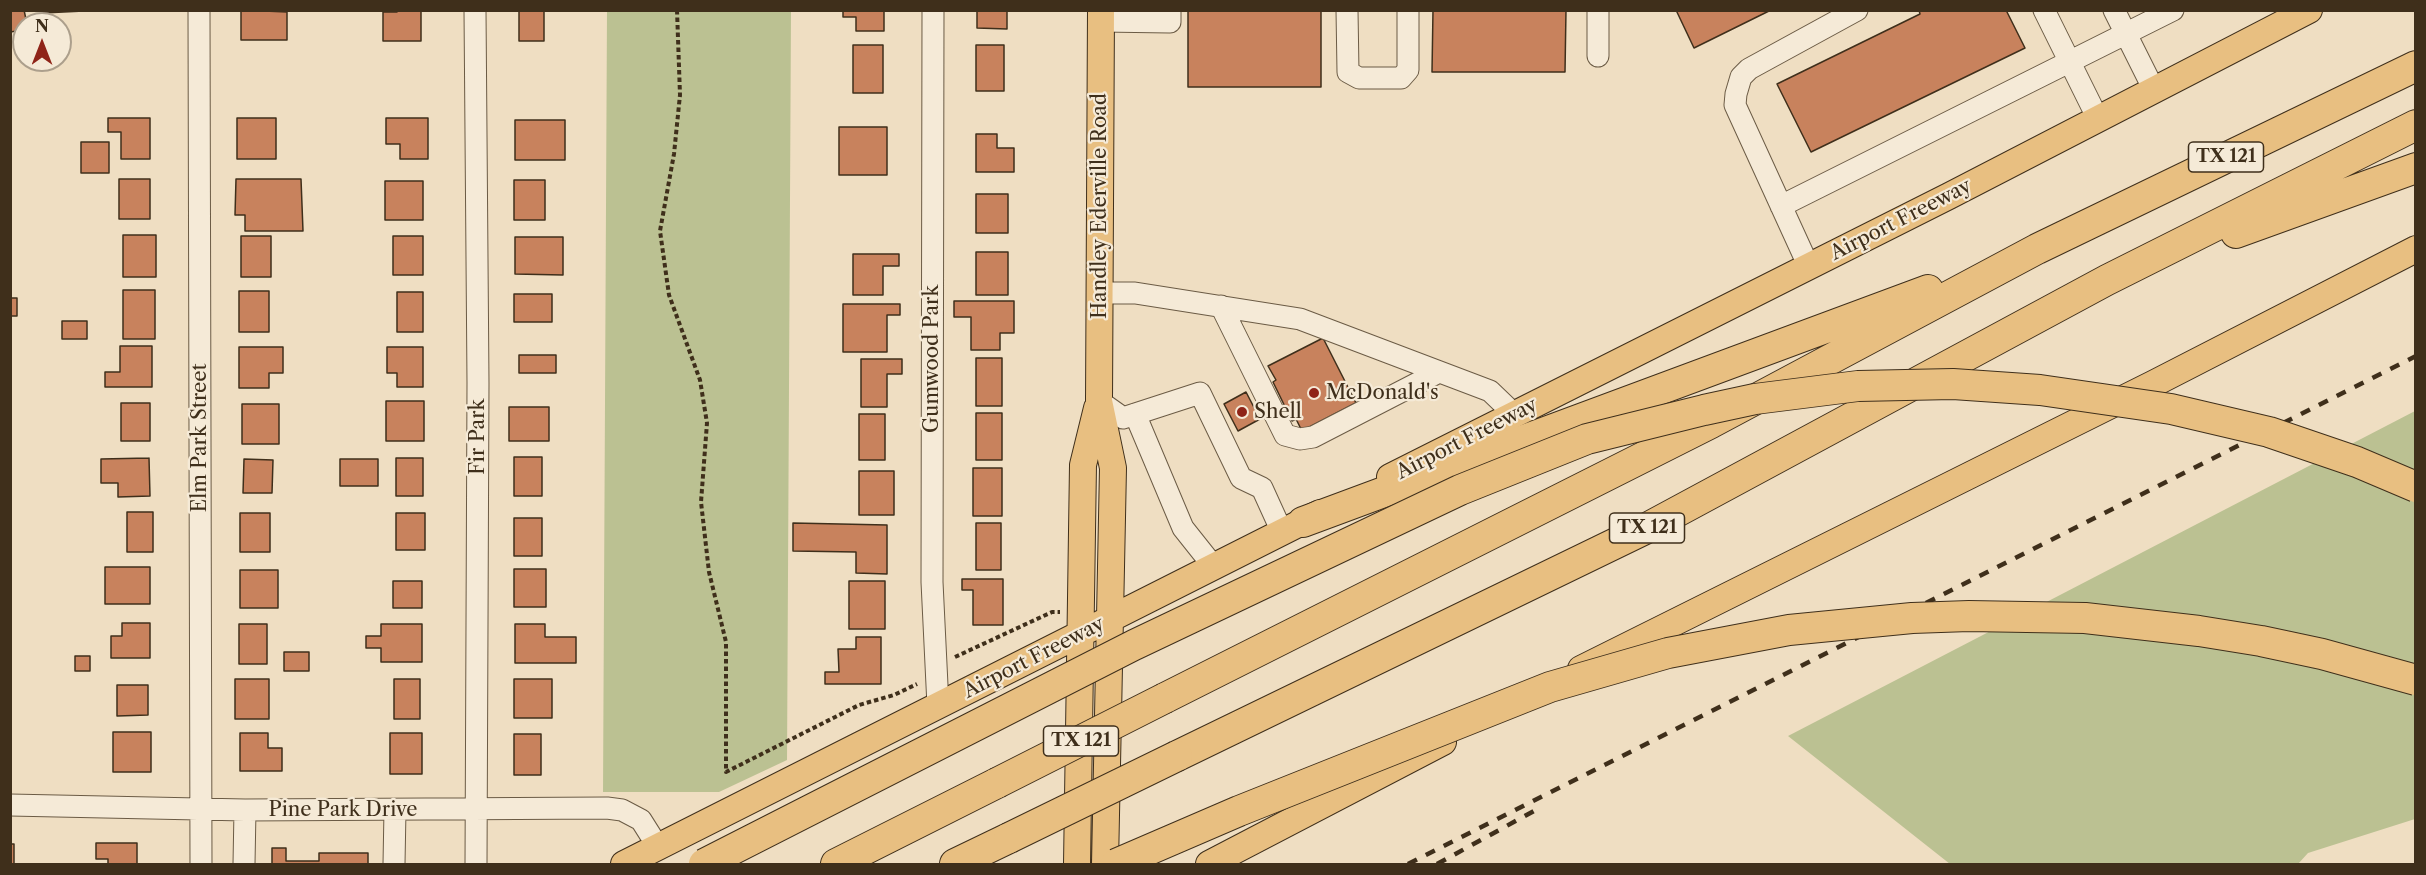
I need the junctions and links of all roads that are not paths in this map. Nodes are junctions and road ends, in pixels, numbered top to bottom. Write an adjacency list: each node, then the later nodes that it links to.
1 (199, 10): 42 (street, Elm Park Street)
2 (475, 10): 41 (street, Fir Park)
3 (933, 10): 39 (street, Gumwood Park)
4 (1170, 10): 13 (street)
5 (1347, 10): 6 (street)
6 (1408, 10)
7 (1598, 10): 15 (street)
8 (1857, 10): 22 (street)
9 (2044, 10): 16 (street)
10 (2114, 10): 14 (street)
11 (2173, 10): 14 (street)
12 (2309, 10): 18 (main road, Airport Freeway)
13 (1101, 16): 27 (main road, Handley Ederville Road)
14 (2127, 35): 16 (street); 18 (street)
15 (1598, 56)
16 (2069, 61): 19 (street); 22 (street)
17 (2415, 66): 23 (highway, TX 121)
18 (2154, 90): 19 (main road, Airport Freeway)
19 (2098, 119): 25 (main road, Airport Freeway)
20 (2415, 125): 26 (highway, TX 121)
21 (2415, 168): 26 (highway)
22 (1781, 206): 25 (street)
23 (2037, 249): 34 (highway); 52 (highway, TX 121, bridge)
24 (2415, 249): 57 (main road)
25 (1809, 267): 32 (main road, Airport Freeway)
26 (2107, 280): 53 (highway, TX 121, bridge)
27 (1099, 293): 28 (street); 30 (main road, Handley Ederville Road)
28 (1221, 306): 29 (street); 29 (street)
29 (1439, 372): 32 (street)
30 (1099, 401): 31 (street); 36 (main road, Handley Ederville Road); 37 (main road, Handley Ederville Road)
31 (1135, 414): 34 (street); 35 (street)
32 (1515, 415): 34 (main road, Airport Freeway)
33 (2415, 487): 51 (highway, bridge)
34 (1292, 527): 35 (main road, Airport Freeway)
35 (1214, 567): 36 (main road, Airport Freeway)
36 (1109, 620): 37 (main road, Airport Freeway); 55 (main road, Handley Ederville Road)
37 (1080, 635): 39 (main road, Airport Freeway); 54 (main road, Handley Ederville Road)
38 (2415, 680): 56 (highway, bridge)
39 (938, 706): 45 (main road, Airport Freeway)
40 (10, 805): 42 (street, Pine Park Drive)
41 (475, 809): 44 (street, Pine Park Drive); 45 (street, Pine Park Drive); 49 (street, Fir Park)
42 (200, 810): 43 (street, Pine Park Drive); 46 (street, Elm Park Street)
43 (245, 810): 44 (street, Pine Park Drive); 47 (street)
44 (395, 810): 48 (street)
45 (658, 847): 50 (main road, Airport Freeway)
46 (201, 864)
47 (244, 864)
48 (394, 864)
49 (476, 864)
50 (624, 864)
51 (704, 864)
52 (836, 864)
53 (955, 864)
54 (1077, 864)
55 (1105, 864)
56 (1116, 864)
57 (1209, 864)

